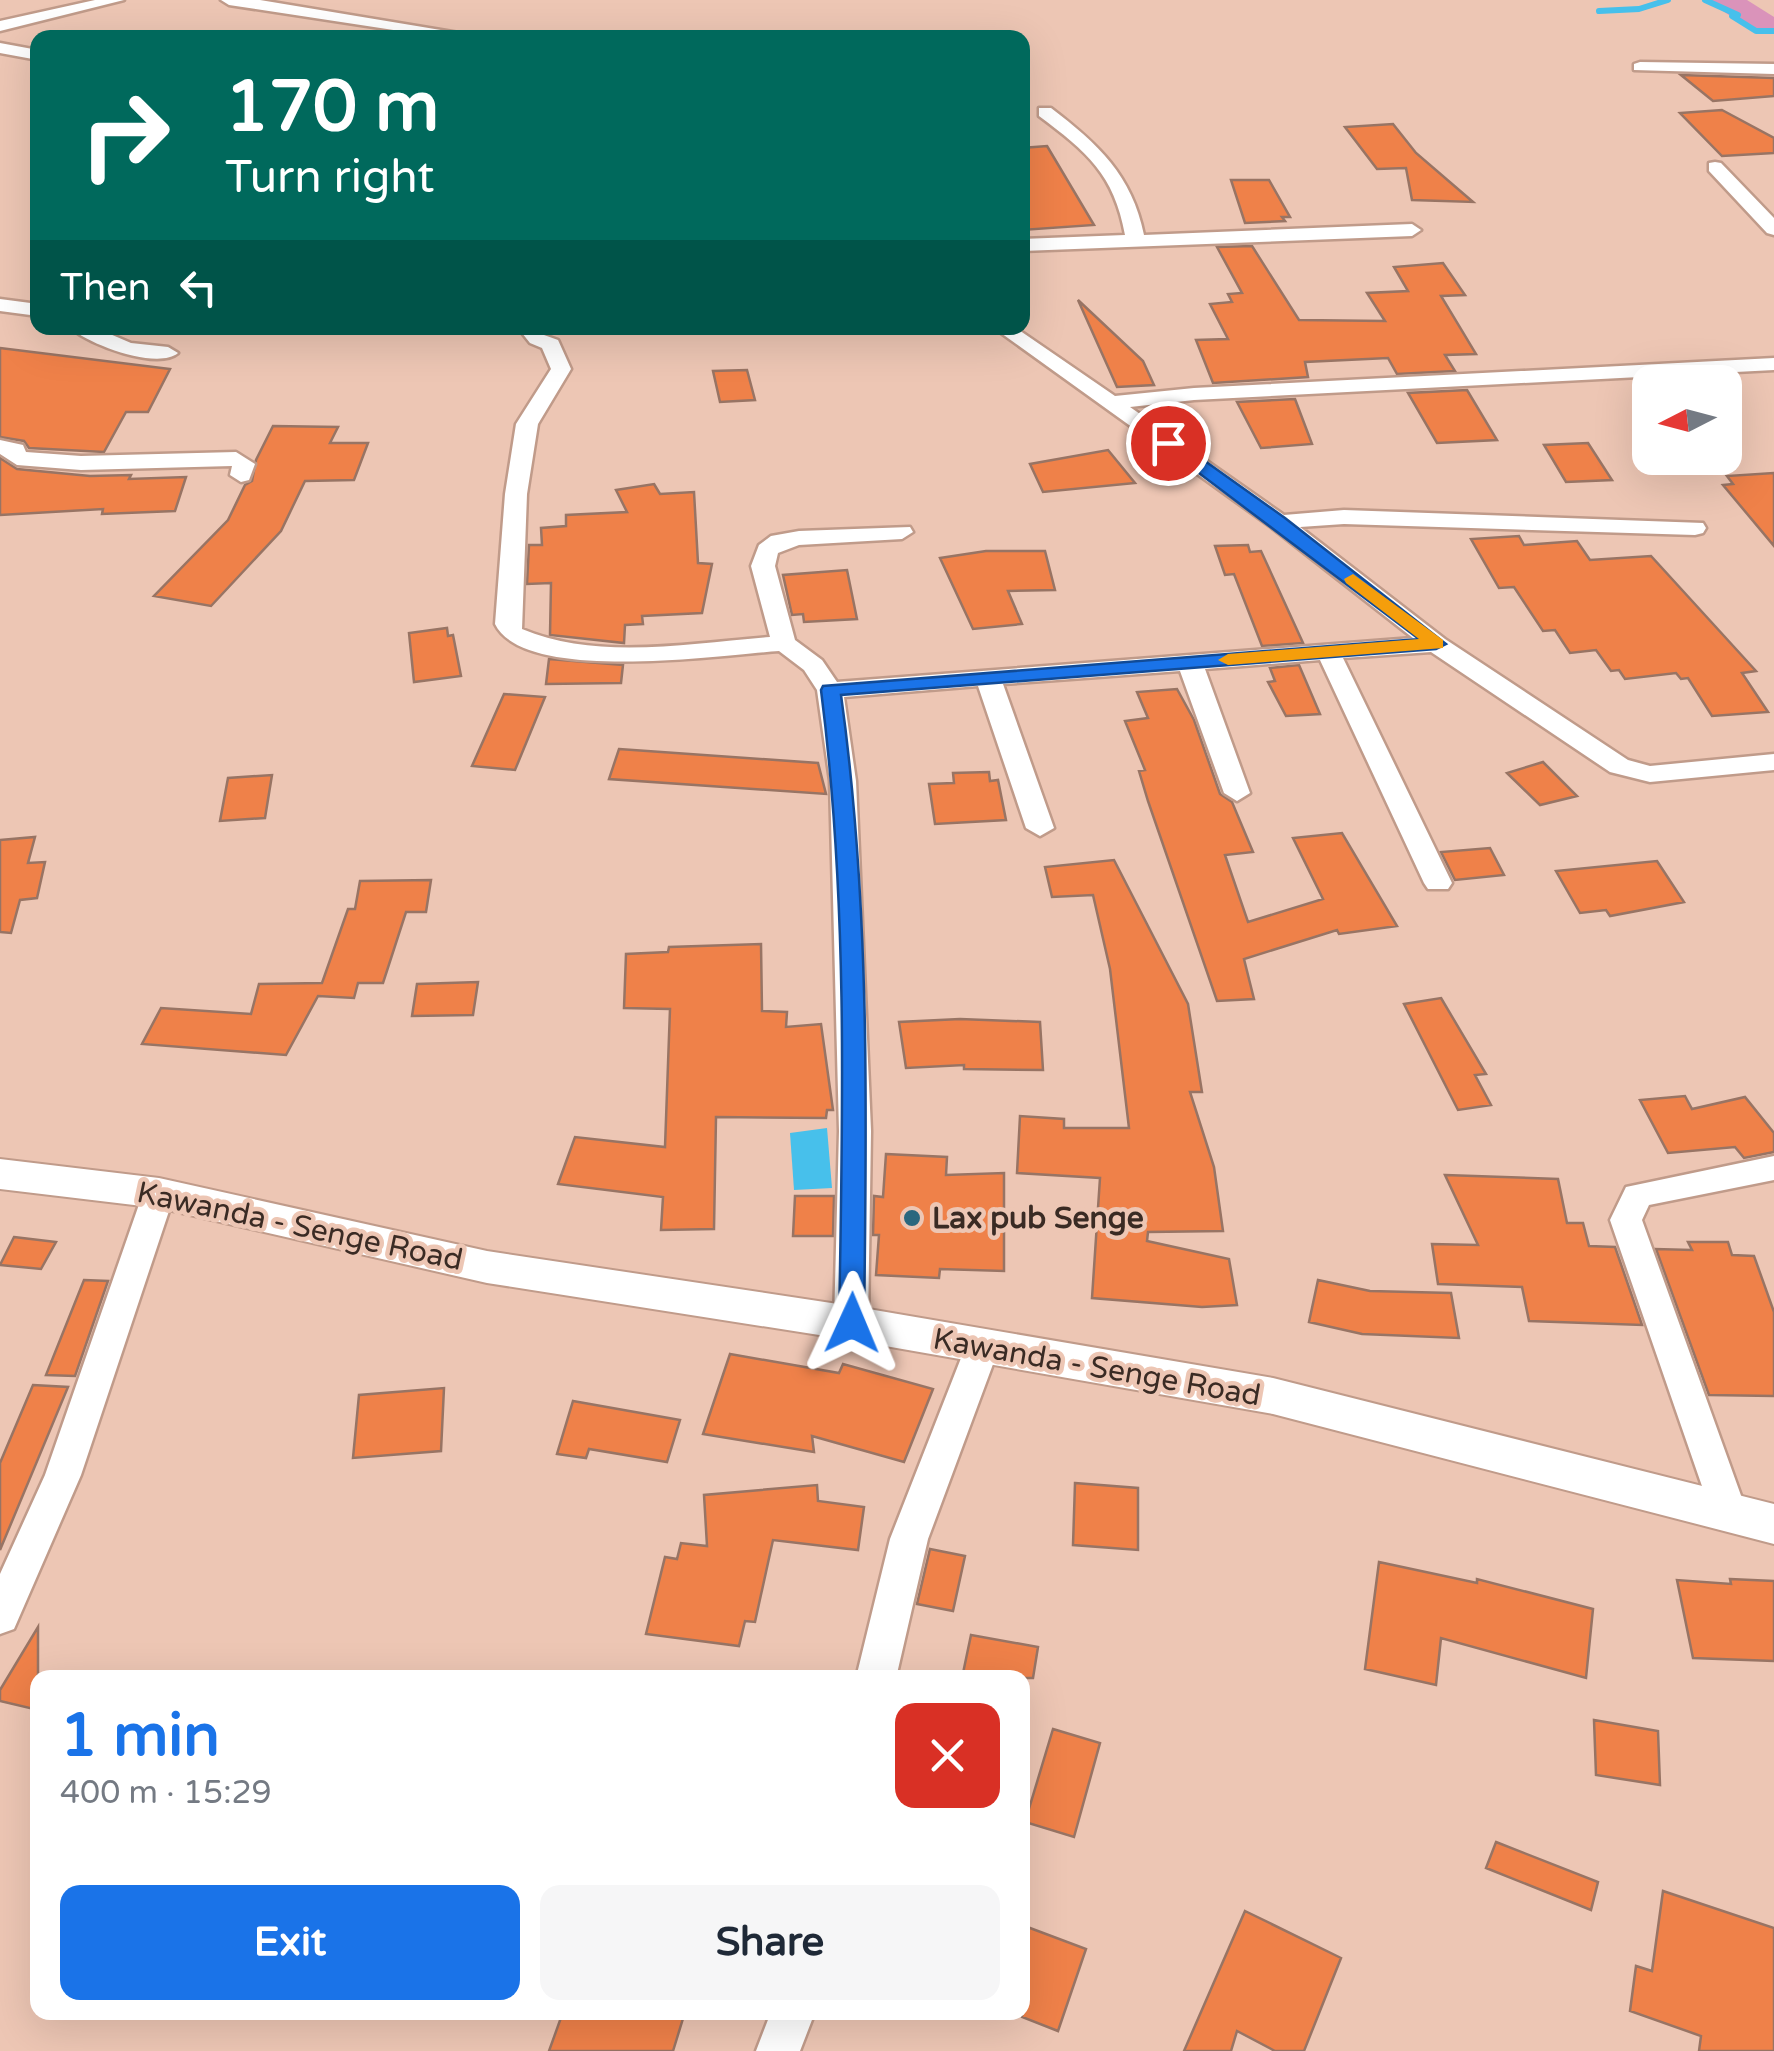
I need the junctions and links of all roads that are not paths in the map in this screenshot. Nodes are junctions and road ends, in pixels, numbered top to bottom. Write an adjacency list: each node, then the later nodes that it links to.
1 (116, 0): 3 (street)
2 (229, 0): 4 (street)
3 (0, 26)
4 (428, 30)
5 (0, 48): 6 (street)
6 (30, 54)
7 (1640, 67): 8 (street)
8 (1774, 69)
9 (1045, 112): 15 (street)
10 (1715, 167): 11 (street)
11 (1747, 200): 12 (street); 13 (street)
12 (1774, 200)
13 (1774, 228)
14 (1412, 230): 15 (street)
15 (1135, 239): 16 (street)
16 (1030, 245)
17 (0, 305): 18 (street)
18 (30, 309)
19 (96, 335): 22 (street)
20 (533, 335): 30 (street)
21 (1014, 335): 24 (street)
22 (168, 353)
23 (1774, 364): 24 (street)
24 (1113, 403): 27 (street)
25 (0, 447): 26 (street)
26 (241, 475)
27 (1279, 522): 28 (street); 31 (street)
28 (1695, 528)
29 (902, 532): 30 (street)
30 (784, 642): 35 (street)
31 (1436, 644): 32 (street); 36 (street)
32 (1328, 652): 33 (street); 39 (street)
33 (1190, 663): 34 (street); 37 (street)
34 (988, 678): 35 (street); 38 (street)
35 (830, 690): 43 (street)
36 (1774, 762)
37 (1238, 794)
38 (1040, 828)
39 (1438, 883)
40 (1774, 1168): 45 (street)
41 (0, 1174): 42 (street, Kawanda - Senge Road)
42 (160, 1193): 43 (street, Kawanda - Senge Road); 47 (street)
43 (852, 1323): 44 (street, Kawanda - Senge Road)
44 (982, 1348): 45 (street, Kawanda - Senge Road); 48 (street)
45 (1730, 1515): 46 (street, Kawanda - Senge Road)
46 (1774, 1524)
47 (0, 1617)
48 (878, 1670)
49 (790, 2020): 50 (street)
50 (778, 2051)

